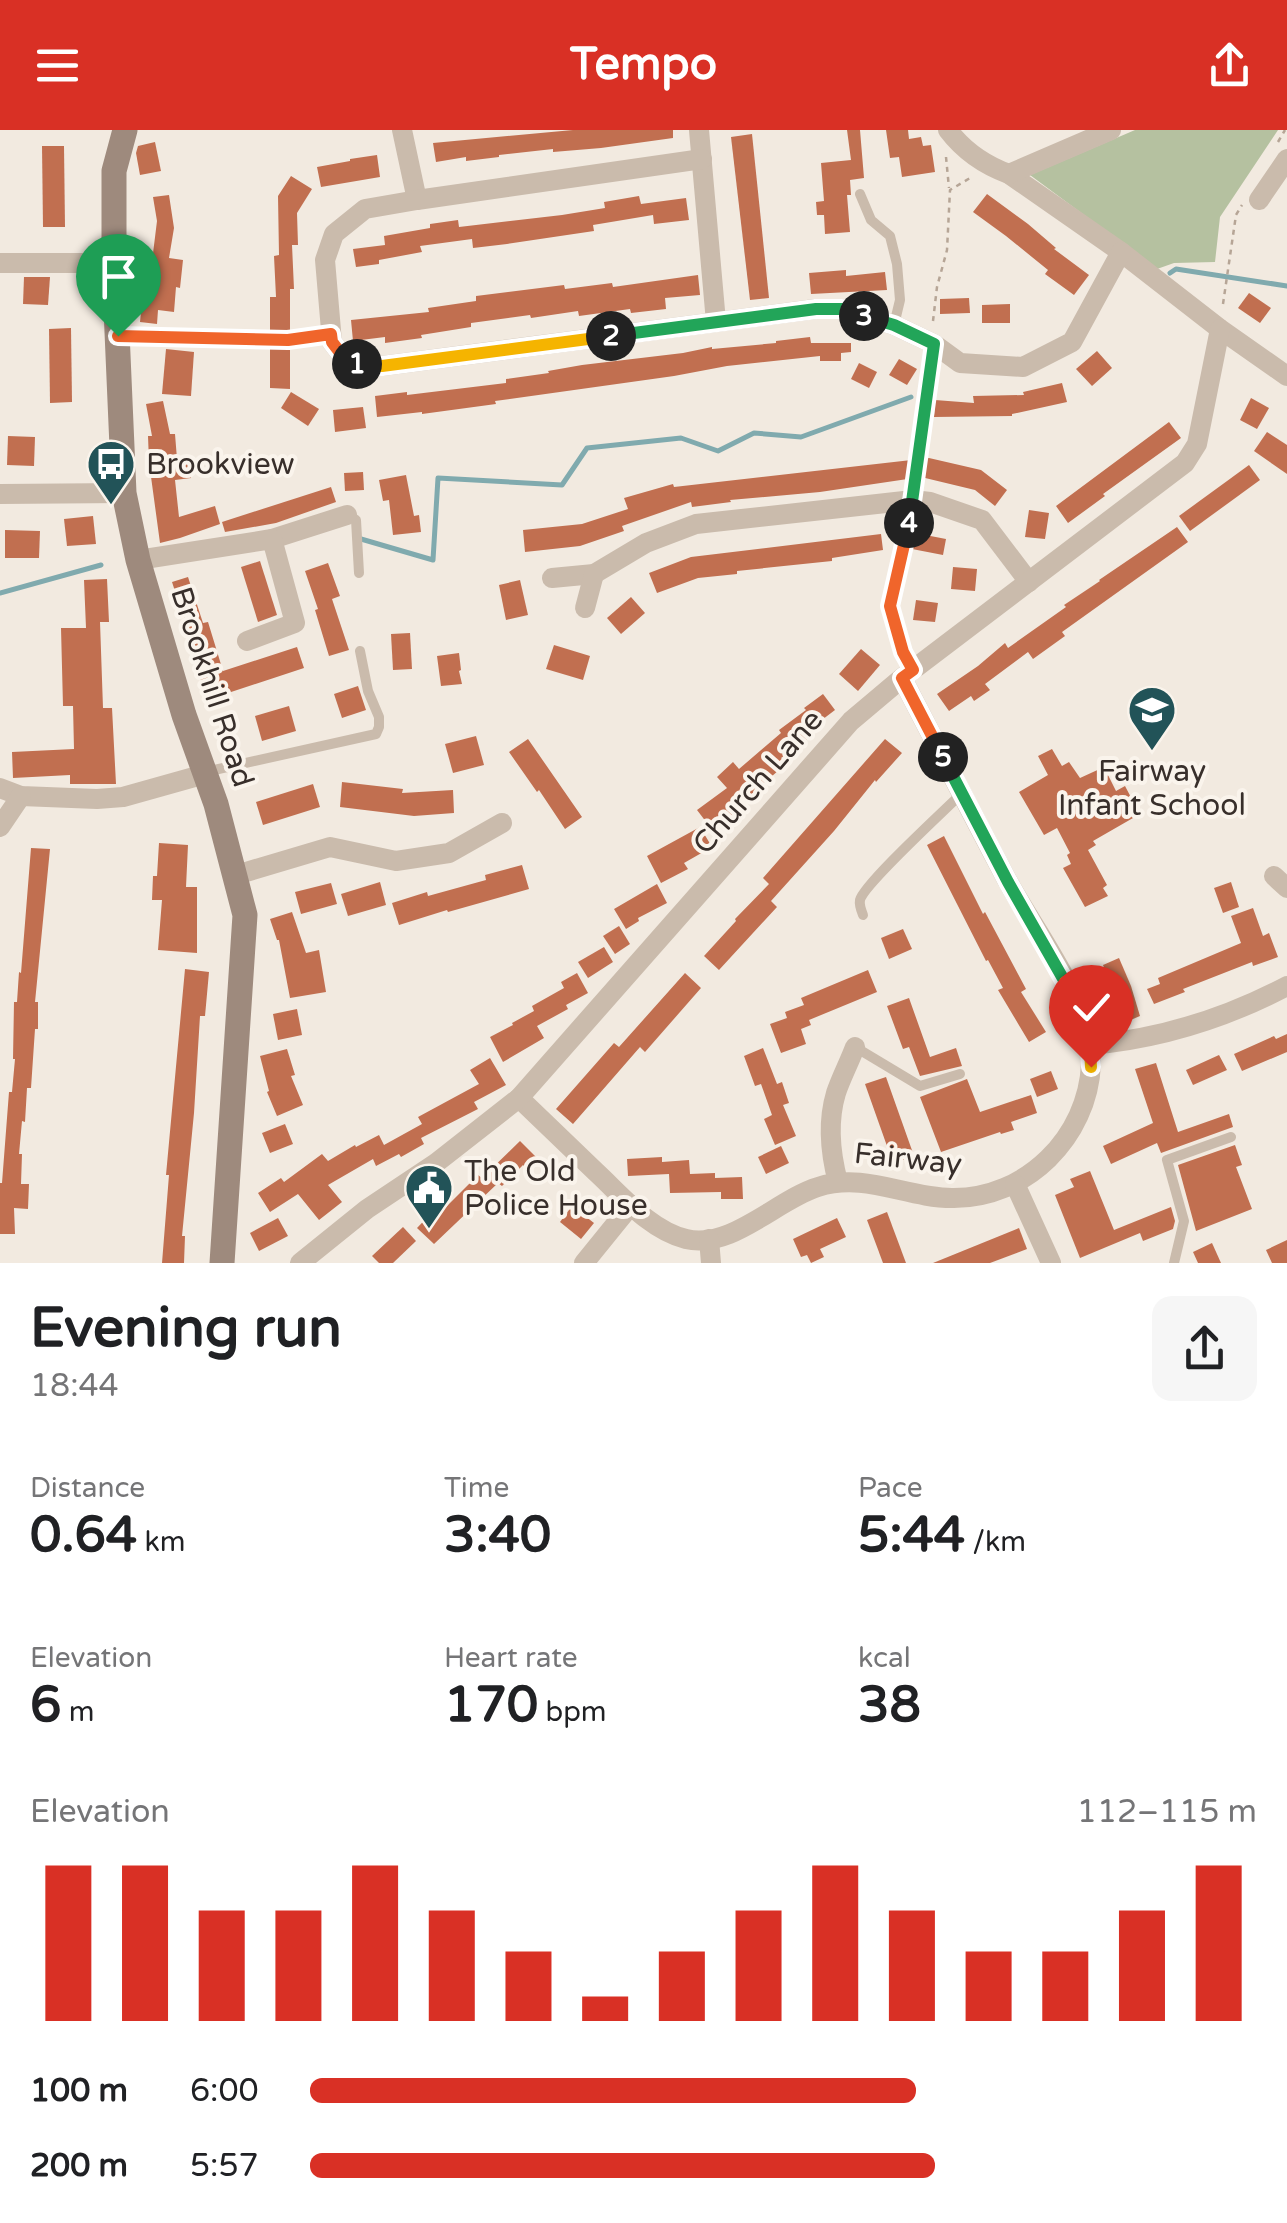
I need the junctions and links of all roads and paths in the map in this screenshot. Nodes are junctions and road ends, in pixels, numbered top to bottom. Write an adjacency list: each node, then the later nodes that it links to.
1 (125, 130): 15 (street, Brookhill Road)
2 (402, 130): 11 (street)
3 (699, 130): 6 (street)
4 (1111, 130): 8 (street)
5 (948, 131): 8 (street); 9 (path)
6 (702, 159): 11 (street); 18 (street)
7 (1287, 159): 12 (street)
8 (999, 170): 9 (path); 13 (street)
9 (950, 190): 23 (path)
10 (860, 194): 19 (lane)
11 (417, 200): 21 (street)
12 (1259, 200)
13 (1121, 252): 20 (street); 23 (street)
14 (0, 262): 15 (street)
15 (114, 263): 22 (street, Brookhill Road)
16 (1229, 266): 17 (path)
17 (1226, 288)
18 (716, 322): 19 (street); 21 (street)
19 (894, 325): 23 (street)
20 (1220, 329): 24 (street); 34 (street, Church Lane)
21 (331, 334): 22 (path)
22 (118, 336): 25 (street, Brookhill Road)
23 (934, 344): 27 (path)
24 (1287, 376)
25 (124, 493): 26 (street); 30 (street, Brookhill Road)
26 (0, 494)
27 (913, 500): 32 (street); 34 (street); 38 (path)
28 (347, 515): 29 (street); 31 (lane)
29 (272, 539): 30 (street); 36 (street)
30 (138, 560): 39 (street, Brookhill Road)
31 (359, 573)
32 (594, 574): 33 (street); 35 (street)
33 (552, 578)
34 (1029, 582): 38 (street, Church Lane)
35 (585, 608)
36 (247, 640)
37 (360, 650): 39 (lane)
38 (907, 674): 41 (street, Fairway); 51 (street, Church Lane)
39 (204, 773): 42 (street); 45 (street, Brookhill Road)
40 (0, 788): 42 (street)
41 (962, 794): 46 (lane); 48 (street, Fairway)
42 (21, 796): 44 (street)
43 (502, 822): 45 (street)
44 (0, 827)
45 (236, 875): 57 (street, Brookhill Road)
46 (863, 916)
47 (1287, 986): 48 (street)
48 (1090, 1045): 54 (street, Fairway)
49 (855, 1047): 50 (lane); 53 (street)
50 (960, 1074)
51 (519, 1098): 55 (street); 58 (street, Church Lane)
52 (1230, 1137): 62 (lane)
53 (838, 1182): 54 (street, Fairway); 56 (street, Fairway)
54 (1015, 1184): 61 (street)
55 (631, 1205): 56 (street); 59 (street)
56 (708, 1239): 60 (street)
57 (222, 1263)
58 (300, 1263)
59 (584, 1263)
60 (711, 1263)
61 (1051, 1263)
62 (1174, 1263)

